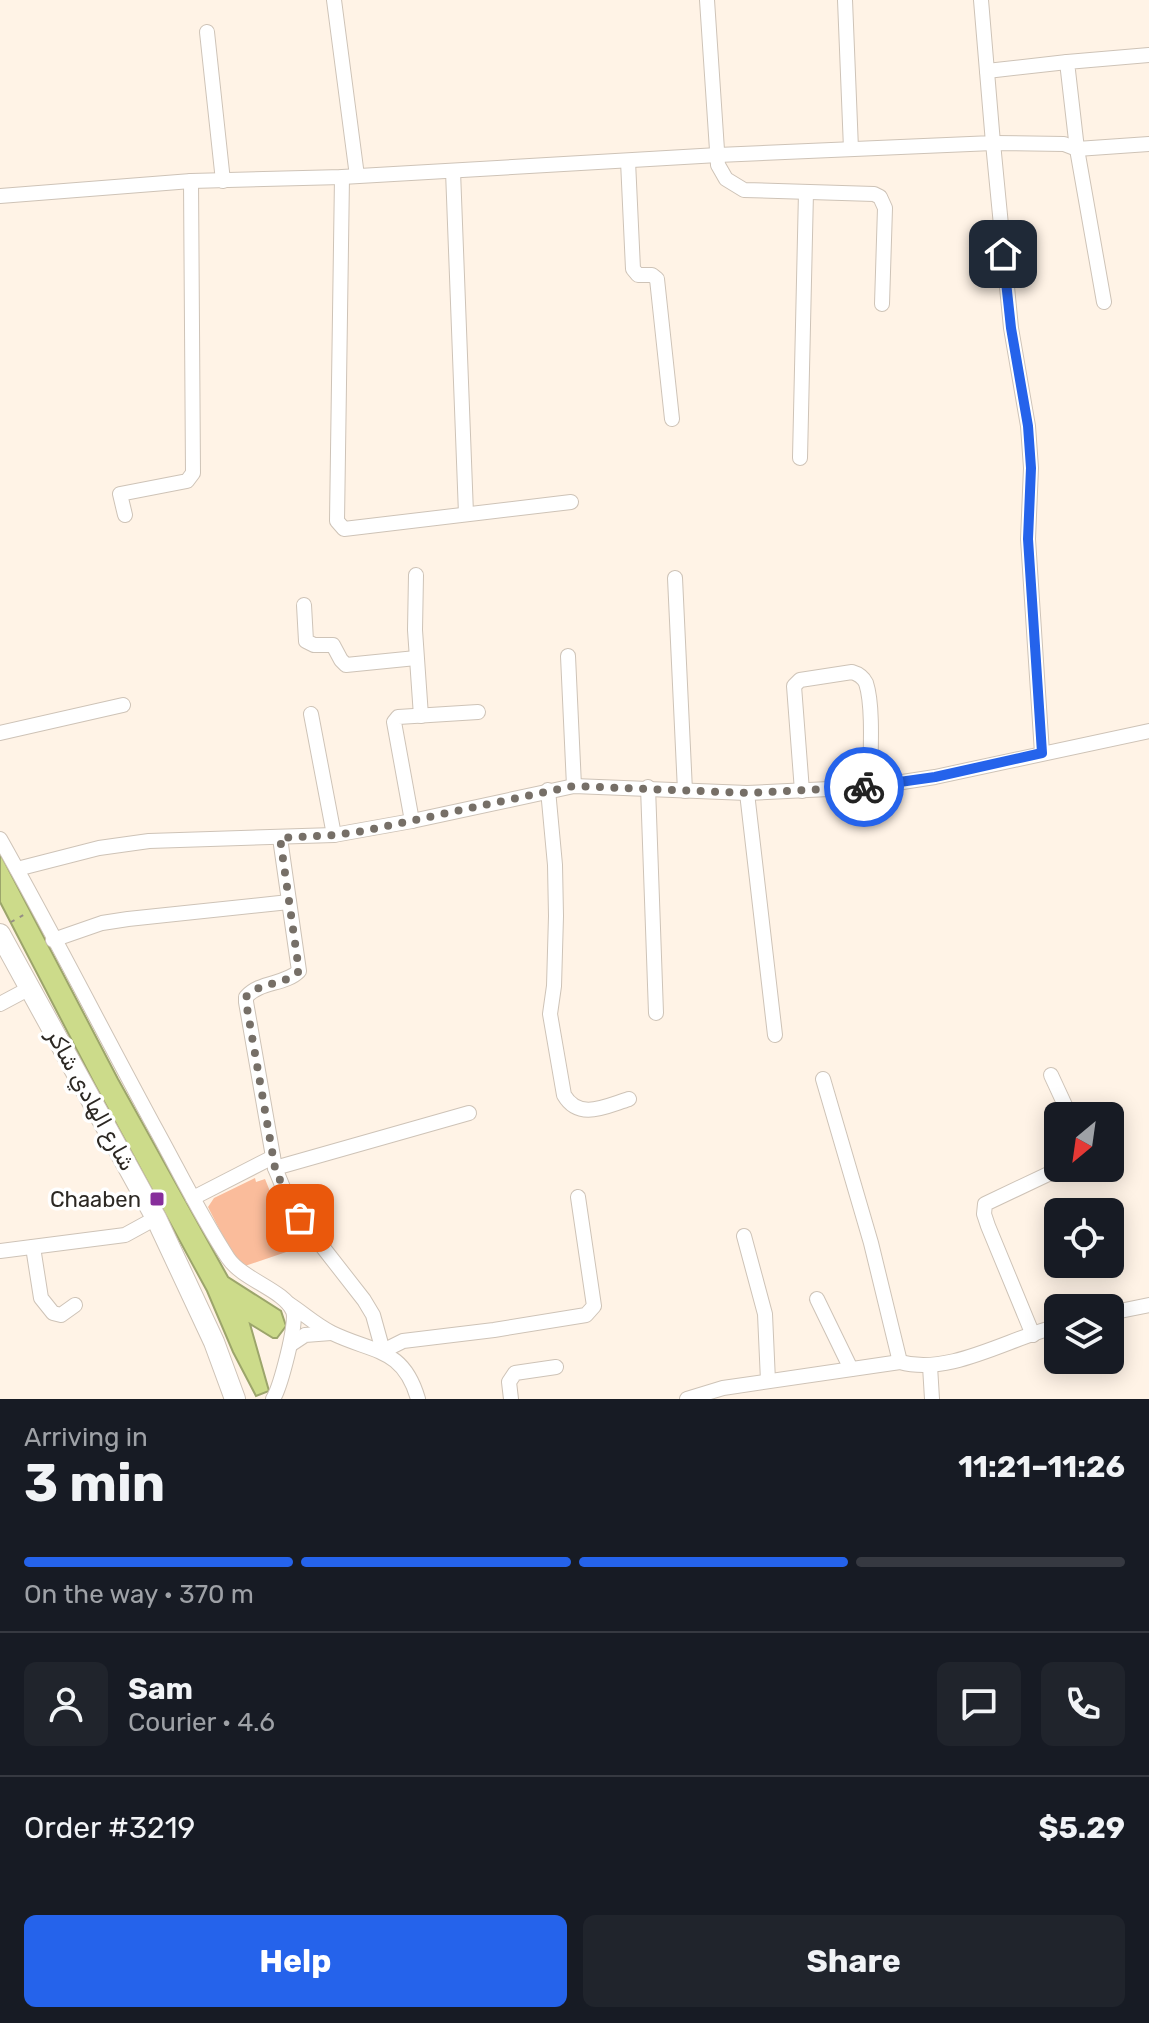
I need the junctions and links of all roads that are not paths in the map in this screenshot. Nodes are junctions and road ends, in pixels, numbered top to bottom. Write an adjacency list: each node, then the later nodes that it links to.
1 (334, 0): 16 (street)
2 (707, 0): 13 (street)
3 (845, 0): 11 (street)
4 (981, 0): 8 (street)
5 (207, 32): 18 (street)
6 (1149, 55): 7 (street)
7 (1067, 62): 8 (street); 12 (street)
8 (987, 71): 9 (street)
9 (993, 143): 11 (street); 12 (street); 39 (street)
10 (1149, 144): 12 (street)
11 (851, 149): 13 (street)
12 (1077, 149): 21 (street)
13 (718, 155): 14 (street); 19 (street)
14 (628, 161): 15 (street); 23 (street)
15 (453, 171): 16 (street); 26 (street)
16 (349, 177): 18 (street); 26 (street)
17 (191, 181): 18 (street); 20 (street); 27 (street)
18 (223, 181)
19 (806, 192): 22 (street); 24 (street)
20 (0, 196)
21 (1104, 302)
22 (882, 304)
23 (672, 419)
24 (800, 458)
25 (571, 502): 26 (street)
26 (466, 514)
27 (125, 515)
28 (416, 575): 32 (street)
29 (675, 578): 44 (street)
30 (304, 605): 32 (street)
31 (568, 656): 40 (street)
32 (416, 658): 36 (street)
33 (123, 705): 38 (street)
34 (478, 712): 36 (street)
35 (311, 714): 48 (street)
36 (421, 716): 47 (street)
37 (1149, 731): 39 (street)
38 (0, 733)
39 (1042, 753): 42 (street)
40 (574, 786): 41 (street); 43 (street)
41 (648, 787): 44 (street); 57 (street)
42 (870, 787): 45 (street); 45 (street)
43 (548, 790): 47 (street); 61 (street)
44 (685, 791): 46 (street)
45 (802, 791): 46 (street)
46 (747, 793): 58 (street)
47 (412, 821): 48 (street)
48 (334, 835): 49 (street)
49 (280, 838): 51 (street); 52 (street)
50 (0, 839): 51 (street)
51 (17, 869): 54 (street)
52 (289, 902): 54 (street); 64 (street)
53 (6, 928): 55 (main road, شارع الهادي شاكر)
54 (53, 940): 67 (street)
55 (30, 988): 56 (street); 68 (main road, شارع الهادي شاكر)
56 (0, 1004)
57 (656, 1013)
58 (775, 1035)
59 (1051, 1075): 62 (street)
60 (823, 1079): 82 (street)
61 (629, 1099)
62 (1064, 1102)
63 (469, 1113): 64 (street)
64 (274, 1163): 67 (street); 81 (street)
65 (1044, 1176): 79 (street)
66 (578, 1197): 81 (street)
67 (193, 1198): 73 (street)
68 (156, 1218): 70 (street); 87 (main road, شارع الهادي شاكر)
69 (744, 1236): 86 (street)
70 (33, 1247): 71 (street); 74 (street)
71 (0, 1251)
72 (817, 1299): 85 (street)
73 (287, 1302): 78 (street); 80 (street)
74 (75, 1305)
75 (1149, 1305): 76 (street)
76 (1124, 1310)
77 (1044, 1331): 79 (street)
78 (331, 1333): 80 (street); 81 (street)
79 (1033, 1335): 83 (street)
80 (289, 1346): 88 (street)
81 (383, 1351): 89 (street)
82 (900, 1362): 83 (street); 85 (street)
83 (930, 1366): 92 (street)
84 (556, 1367): 90 (street)
85 (851, 1369): 86 (street)
86 (768, 1381): 91 (street)
87 (235, 1399)
88 (273, 1399)
89 (418, 1399)
90 (511, 1399)
91 (687, 1399)
92 (932, 1399)

